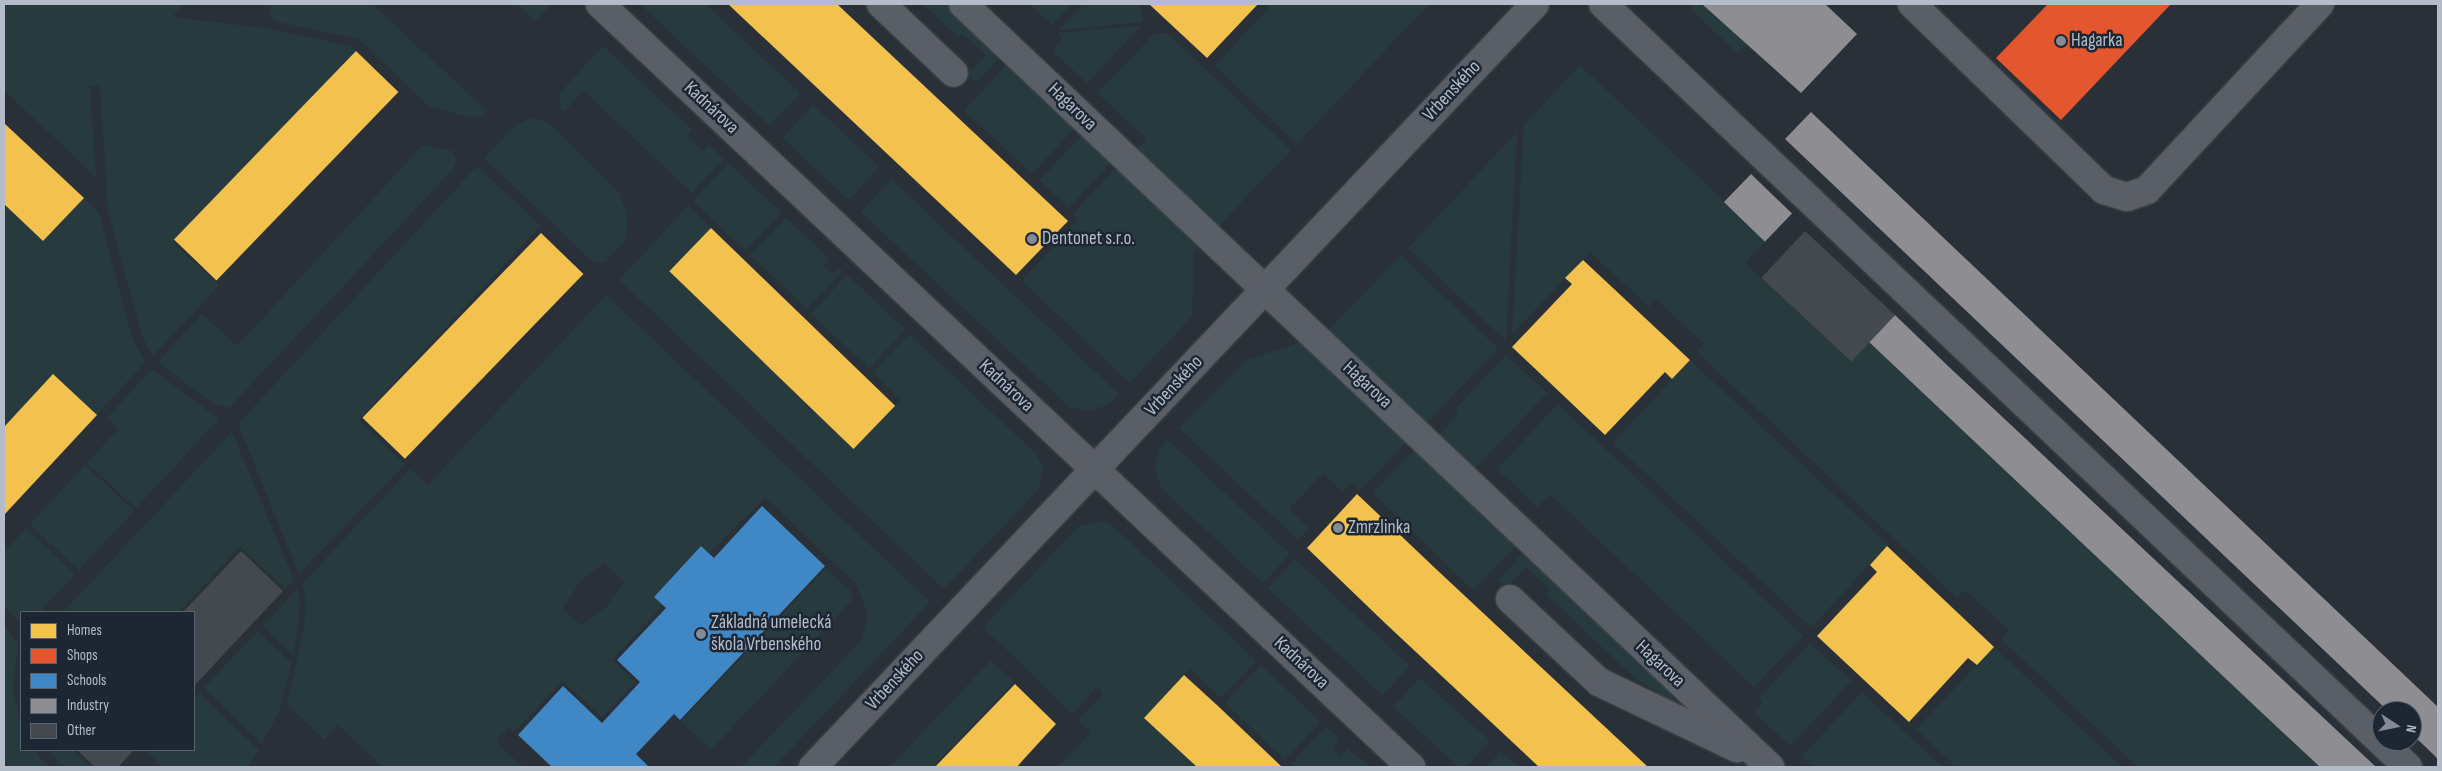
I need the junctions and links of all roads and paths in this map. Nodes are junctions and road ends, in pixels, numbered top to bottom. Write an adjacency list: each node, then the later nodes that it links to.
1 (600, 4): 10 (street, Kadnárova)
2 (881, 4): 8 (street)
3 (963, 4): 9 (street, Hagarova)
4 (1535, 4): 9 (street, Vrbenského)
5 (1602, 4): 15 (street)
6 (1912, 4): 7 (street)
7 (2320, 4)
8 (954, 73)
9 (1265, 289): 10 (street, Vrbenského); 12 (street, Hagarova)
10 (1095, 470): 13 (street, Vrbenského); 14 (street, Kadnárova)
11 (1510, 599): 12 (street)
12 (1766, 763)
13 (813, 767)
14 (1411, 767)
15 (2408, 767)

